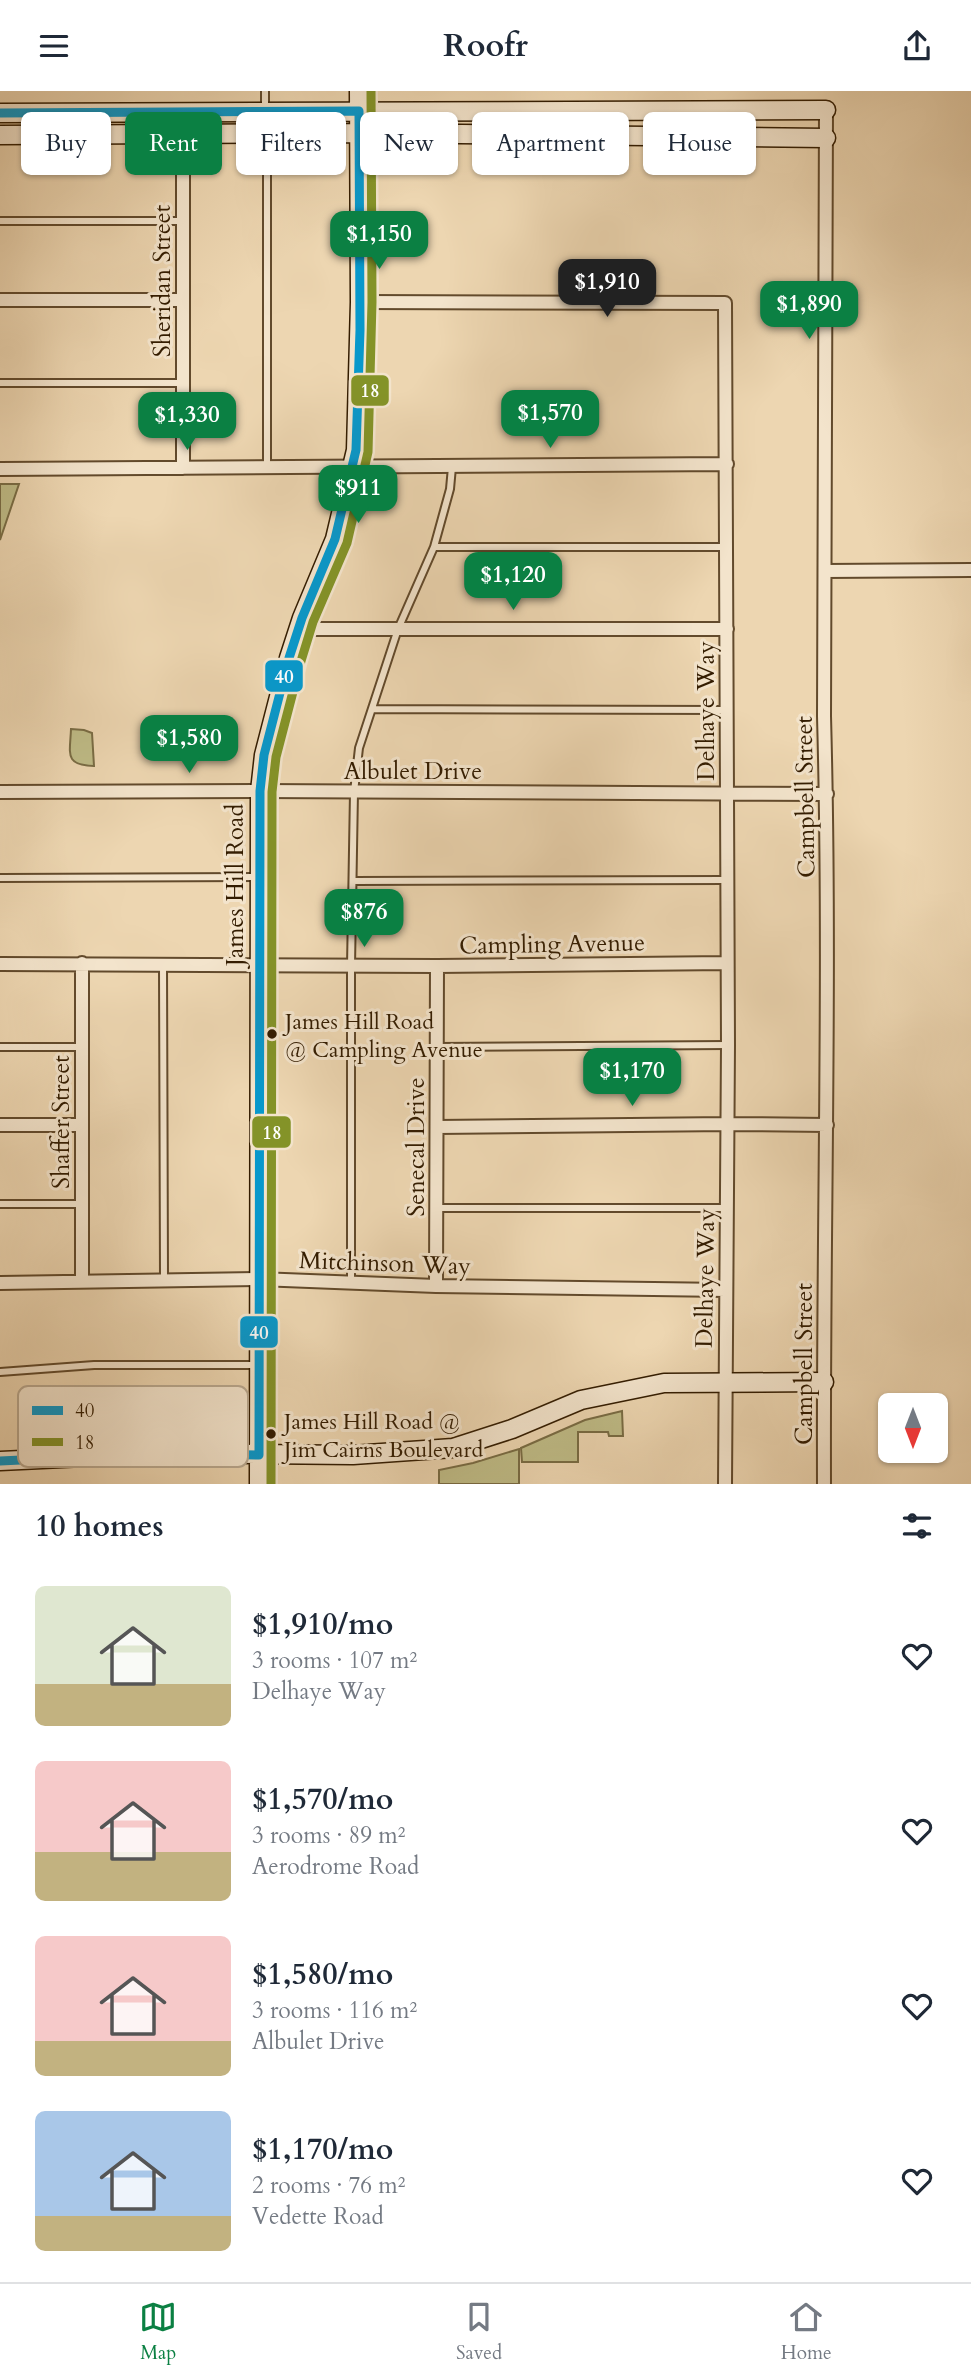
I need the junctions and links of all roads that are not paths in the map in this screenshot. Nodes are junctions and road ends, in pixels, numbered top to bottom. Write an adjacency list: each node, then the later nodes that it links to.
1 (265, 91): 4 (lane)
2 (359, 91): 5 (street, James Hill Road)
3 (826, 110): 5 (street); 11 (street, Campbell Street)
4 (265, 111): 5 (street); 6 (street)
5 (359, 111): 8 (street, James Hill Road)
6 (0, 113)
7 (346, 133): 8 (street)
8 (359, 133): 11 (street); 18 (street, James Hill Road)
9 (0, 135): 10 (street)
10 (125, 135)
11 (826, 138): 30 (street, Campbell Street)
12 (183, 175): 15 (street, Sheridan Street)
13 (267, 175): 25 (lane)
14 (0, 221): 15 (lane)
15 (183, 221): 17 (street, Sheridan Street)
16 (0, 300): 17 (street)
17 (182, 300): 20 (street, Sheridan Street)
18 (360, 302): 21 (street, Delhaye Way); 22 (street, James Hill Road)
19 (0, 383): 20 (lane)
20 (183, 383): 24 (street, Sheridan Street)
21 (727, 464): 23 (street); 28 (street, Delhaye Way)
22 (352, 467): 23 (street); 25 (street); 31 (street, James Hill Road)
23 (452, 467): 27 (lane)
24 (183, 468): 25 (street); 26 (street)
25 (267, 468)
26 (0, 469)
27 (434, 547): 28 (lane); 32 (lane)
28 (727, 547): 33 (street, Delhaye Way)
29 (971, 570): 30 (street)
30 (825, 571): 40 (street, Campbell Street)
31 (298, 629): 32 (street); 36 (street, James Hill Road)
32 (398, 629): 33 (street); 34 (lane)
33 (727, 629): 35 (street, Delhaye Way)
34 (372, 709): 35 (lane); 38 (lane)
35 (727, 709): 39 (street, Delhaye Way)
36 (260, 791): 37 (street, Albulet Drive); 38 (street, Albulet Drive); 41 (street, James Hill Road)
37 (0, 792)
38 (354, 792): 39 (street, Albulet Drive); 44 (lane)
39 (727, 794): 40 (street, Albulet Drive); 43 (street, Delhaye Way)
40 (827, 794): 59 (street, Campbell Street)
41 (258, 877): 42 (lane); 49 (street, James Hill Road)
42 (0, 878)
43 (727, 880): 44 (lane); 47 (street, Delhaye Way)
44 (354, 881): 50 (lane)
45 (82, 963): 46 (street, Campling Avenue); 48 (street, Campling Avenue); 54 (street, Shaffer Street)
46 (163, 963): 49 (street, Campling Avenue); 66 (lane)
47 (727, 963): 51 (street, Campling Avenue); 52 (street, Delhaye Way)
48 (0, 964)
49 (260, 965): 50 (street, Campling Avenue); 65 (street, James Hill Road)
50 (351, 966): 51 (street, Campling Avenue); 69 (lane)
51 (437, 966): 55 (street, Senecal Drive)
52 (728, 1045): 55 (lane); 56 (street, Delhaye Way)
53 (0, 1047): 54 (lane)
54 (82, 1047): 58 (street, Shaffer Street)
55 (437, 1047): 60 (street, Senecal Drive)
56 (728, 1124): 59 (street); 60 (street); 64 (street, Delhaye Way)
57 (0, 1125): 58 (street)
58 (81, 1125): 62 (street, Shaffer Street)
59 (827, 1125): 75 (street, Campbell Street)
60 (437, 1127): 63 (street, Senecal Drive)
61 (0, 1204): 62 (lane)
62 (82, 1205): 67 (street, Shaffer Street)
63 (437, 1208): 64 (lane); 70 (street, Senecal Drive)
64 (727, 1208): 71 (street, Delhaye Way)
65 (259, 1279): 66 (street, Mitchinson Way); 69 (street, Mitchinson Way); 72 (street, James Hill Road)
66 (164, 1280): 67 (street, Mitchinson Way)
67 (82, 1281): 68 (street, Mitchinson Way)
68 (0, 1283)
69 (351, 1283): 70 (street, Mitchinson Way)
70 (436, 1286): 71 (street, Mitchinson Way)
71 (726, 1290): 74 (street, Delhaye Way)
72 (258, 1365): 73 (lane); 77 (street, James Hill Road)
73 (0, 1372)
74 (726, 1381): 75 (street); 77 (street); 81 (street, Delhaye Way)
75 (824, 1382): 82 (street, Campbell Street)
76 (248, 1455): 77 (street)
77 (258, 1455): 80 (street, James Hill Road)
78 (18, 1460): 79 (street)
79 (0, 1461)
80 (259, 1484)
81 (725, 1484)
82 (824, 1484)

